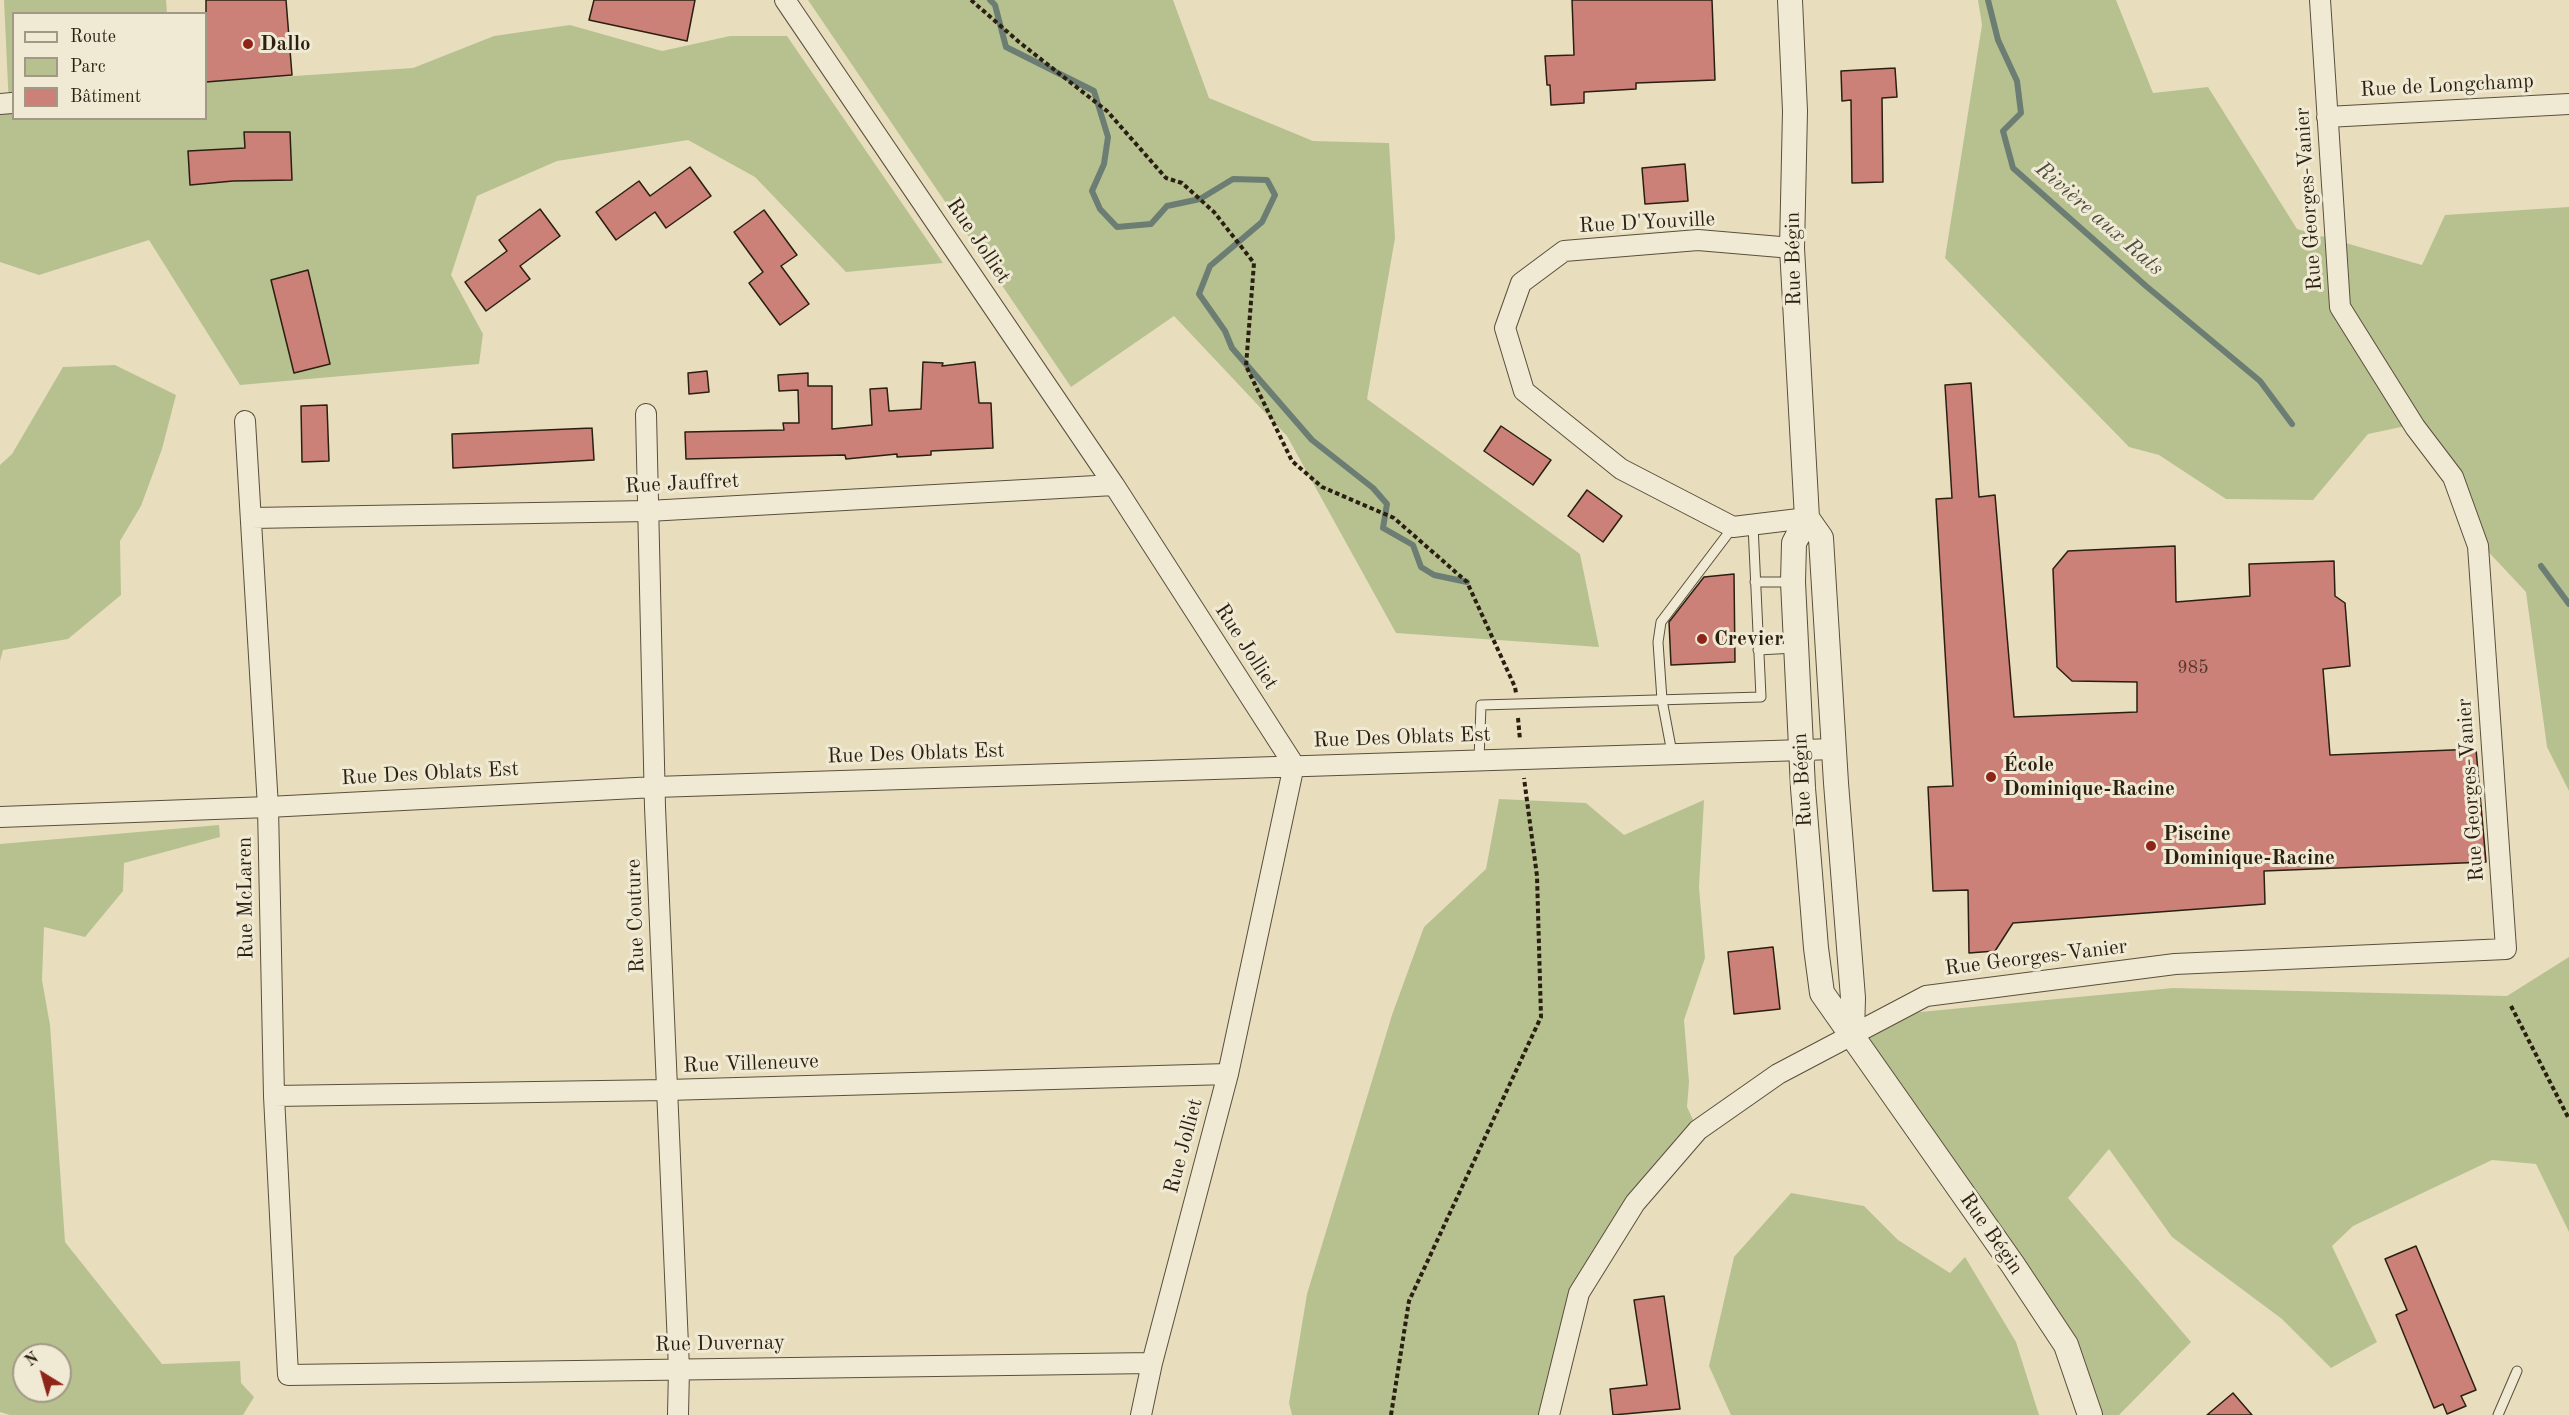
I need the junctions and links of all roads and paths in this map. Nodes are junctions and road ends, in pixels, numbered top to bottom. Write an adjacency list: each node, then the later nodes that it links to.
1 (785, 0): 10 (street, Rue Jolliet)
2 (971, 0): 21 (path)
3 (1790, 0): 7 (street, Rue Bégin)
4 (2320, 0): 6 (street, Rue Georges-Vanier)
5 (2569, 104): 6 (street, Rue de Longchamp)
6 (2327, 117): 32 (street, Rue Georges-Vanier)
7 (1792, 248): 13 (street, Rue Bégin); 15 (street, Rue D'Youville)
8 (646, 414): 11 (street, Rue Couture)
9 (245, 421): 12 (street, Rue McLaren)
10 (1114, 485): 11 (street, Rue Jauffret); 27 (street, Rue Jolliet)
11 (648, 511): 12 (street, Rue Jauffret); 28 (street, Rue Couture)
12 (252, 518): 29 (street, Rue McLaren)
13 (1807, 518): 14 (street); 17 (street, Rue Bégin); 23 (street, Rue Bégin)
14 (1753, 525): 15 (street); 16 (lane)
15 (1733, 527): 20 (lane)
16 (1755, 582): 17 (lane); 19 (lane)
17 (1793, 582): 18 (street, Rue Bégin)
18 (1797, 648): 19 (lane); 22 (street, Rue Bégin)
19 (1758, 650): 20 (lane)
20 (1662, 700): 21 (lane); 24 (lane)
21 (1516, 704): 25 (path); 26 (lane)
22 (1801, 750): 23 (street, Rue Des Oblats Est); 24 (street, Rue Des Oblats Est); 32 (street, Rue Bégin)
23 (1833, 750): 32 (street, Rue Bégin)
24 (1672, 753): 25 (street, Rue Des Oblats Est)
25 (1521, 758): 26 (street, Rue Des Oblats Est); 43 (path)
26 (1479, 760): 27 (street, Rue Des Oblats Est)
27 (1294, 765): 28 (street, Rue Des Oblats Est); 33 (street, Rue Jolliet)
28 (655, 786): 29 (street, Rue Des Oblats Est); 34 (street, Rue Couture)
29 (267, 807): 30 (street, Rue Des Oblats Est); 35 (street, Rue McLaren)
30 (0, 817)
31 (2511, 1006): 36 (path)
32 (1852, 1034): 44 (street); 45 (street, Rue Bégin)
33 (1228, 1074): 34 (street, Rue Villeneuve); 37 (street, Rue Jolliet)
34 (667, 1090): 35 (street, Rue Villeneuve); 38 (street, Rue Couture)
35 (274, 1096): 40 (street, Rue McLaren)
36 (2569, 1119)
37 (1152, 1363): 38 (street, Rue Duvernay); 42 (street, Rue Jolliet)
38 (679, 1369): 40 (street, Rue Duvernay); 41 (street, Rue Couture)
39 (2517, 1371): 46 (lane)
40 (288, 1375)
41 (678, 1415)
42 (1141, 1415)
43 (1391, 1415)
44 (1549, 1415)
45 (2090, 1415)
46 (2498, 1415)

